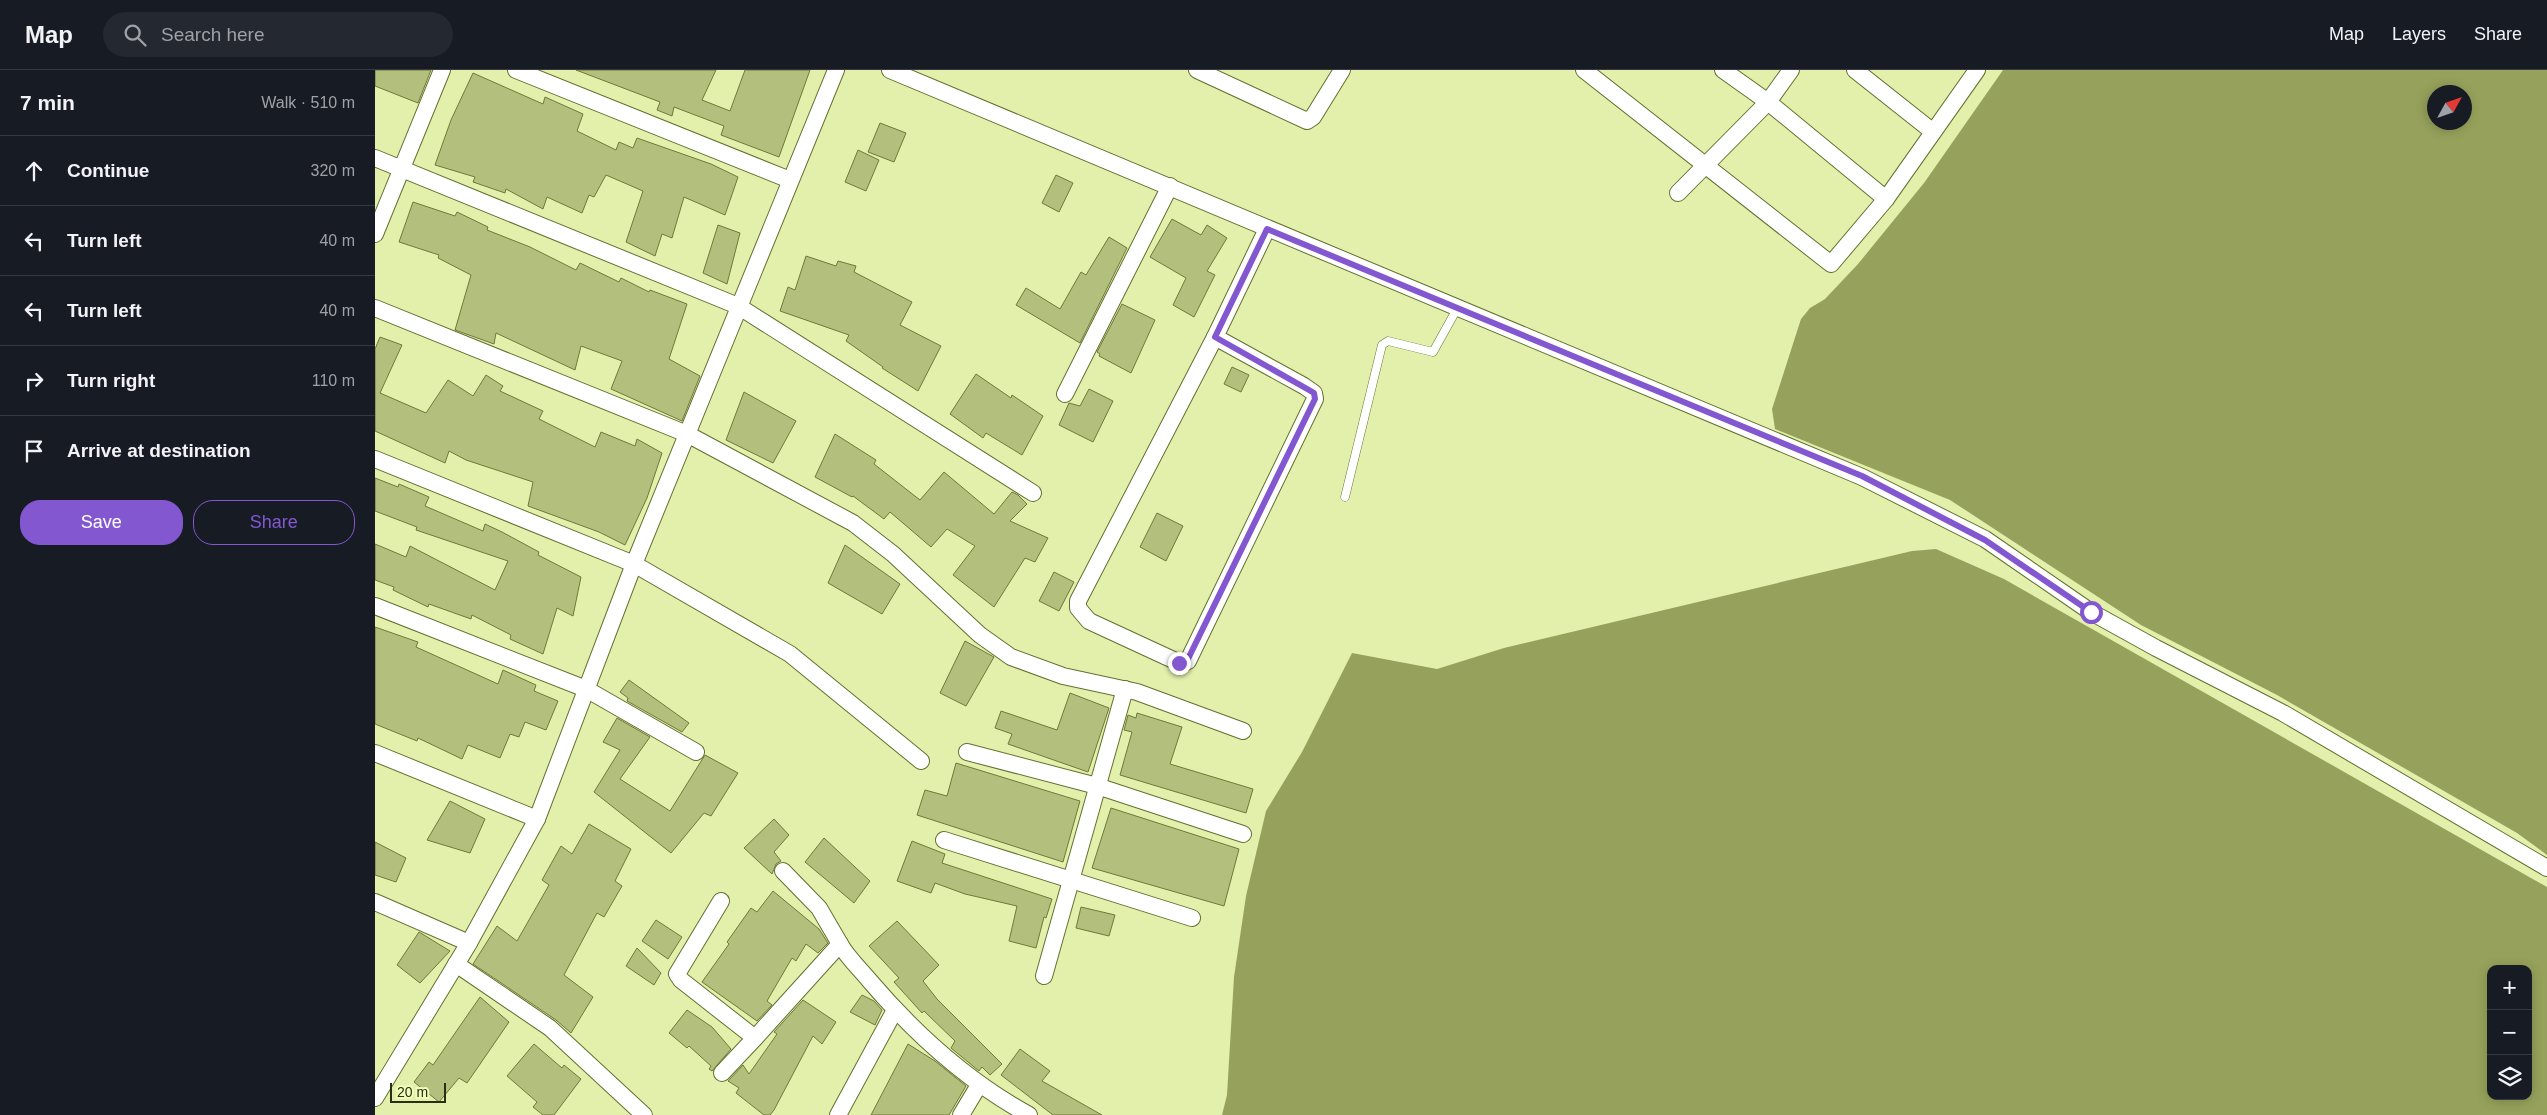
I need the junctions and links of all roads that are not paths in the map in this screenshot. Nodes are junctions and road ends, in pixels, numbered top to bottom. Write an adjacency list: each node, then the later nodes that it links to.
1 (442, 70): 16 (street)
2 (516, 70): 17 (street)
3 (836, 70): 17 (street)
4 (890, 70): 18 (street)
5 (1197, 70): 6 (street)
6 (1341, 70)
7 (1584, 70): 15 (street)
8 (1723, 70): 12 (street)
9 (1791, 70): 12 (street)
10 (1855, 70): 13 (street)
11 (1977, 70): 13 (street)
12 (1768, 102): 15 (street); 20 (street)
13 (1932, 131): 20 (street)
14 (375, 158): 16 (street)
15 (1705, 166): 19 (street); 20 (street)
16 (401, 169): 22 (street); 23 (street)
17 (790, 180): 23 (street)
18 (1170, 186): 21 (street); 27 (street)
19 (1678, 193)
20 (1886, 199)
21 (1267, 229): 24 (street); 26 (street)
22 (375, 234)
23 (738, 306): 28 (street); 30 (street)
24 (1458, 307): 31 (lane); 45 (street)
25 (375, 308): 28 (street)
26 (1215, 337): 26 (street)
27 (1065, 394)
28 (687, 434): 32 (street); 35 (street)
29 (375, 459): 32 (street)
30 (1033, 493)
31 (1345, 497)
32 (633, 564): 34 (street); 40 (street)
33 (375, 606): 34 (street)
34 (587, 689): 37 (street); 42 (street)
35 (1125, 689): 36 (street); 41 (street)
36 (1243, 731)
37 (696, 752)
38 (967, 752): 41 (street)
39 (375, 753): 42 (street)
40 (921, 761)
41 (1097, 786): 43 (street); 47 (street)
42 (537, 819): 51 (street)
43 (1243, 834)
44 (944, 840): 47 (street)
45 (2547, 868)
46 (783, 871): 52 (street)
47 (1072, 880): 50 (street); 54 (street)
48 (721, 901): 56 (street)
49 (375, 902): 51 (street)
50 (1192, 918)
51 (469, 943): 53 (street)
52 (840, 944): 55 (street); 56 (street)
53 (456, 964): 59 (street); 60 (street)
54 (1044, 976)
55 (895, 1010): 58 (street); 61 (street)
56 (755, 1038): 57 (street)
57 (722, 1073)
58 (979, 1085): 62 (street); 63 (street)
59 (375, 1098)
60 (644, 1115)
61 (838, 1115)
62 (961, 1115)
63 (1029, 1115)

